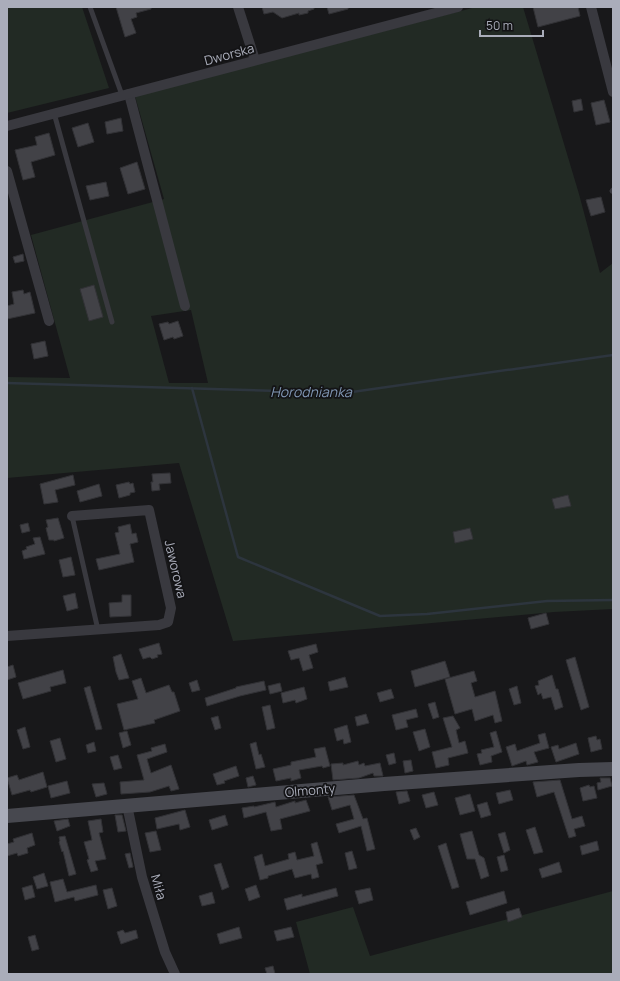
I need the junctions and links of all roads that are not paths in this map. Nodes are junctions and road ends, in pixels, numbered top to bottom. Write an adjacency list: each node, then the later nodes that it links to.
1 (90, 7): 7 (lane)
2 (238, 7): 5 (street)
3 (458, 7): 5 (street, Dworska)
4 (591, 7): 6 (street)
5 (255, 60): 7 (street, Dworska)
6 (613, 92)
7 (125, 94): 8 (street, Dworska); 11 (street)
8 (54, 113): 9 (street, Dworska); 13 (lane)
9 (7, 126)
10 (7, 171): 12 (street)
11 (185, 306)
12 (49, 321)
13 (112, 322)
14 (72, 516): 15 (lane); 15 (street, Jaworowa)
15 (98, 630): 16 (street, Jaworowa)
16 (8, 633)
17 (613, 769): 18 (street, Olmonty)
18 (127, 805): 19 (street, Olmonty); 20 (street, Miła)
19 (7, 816)
20 (170, 972)

